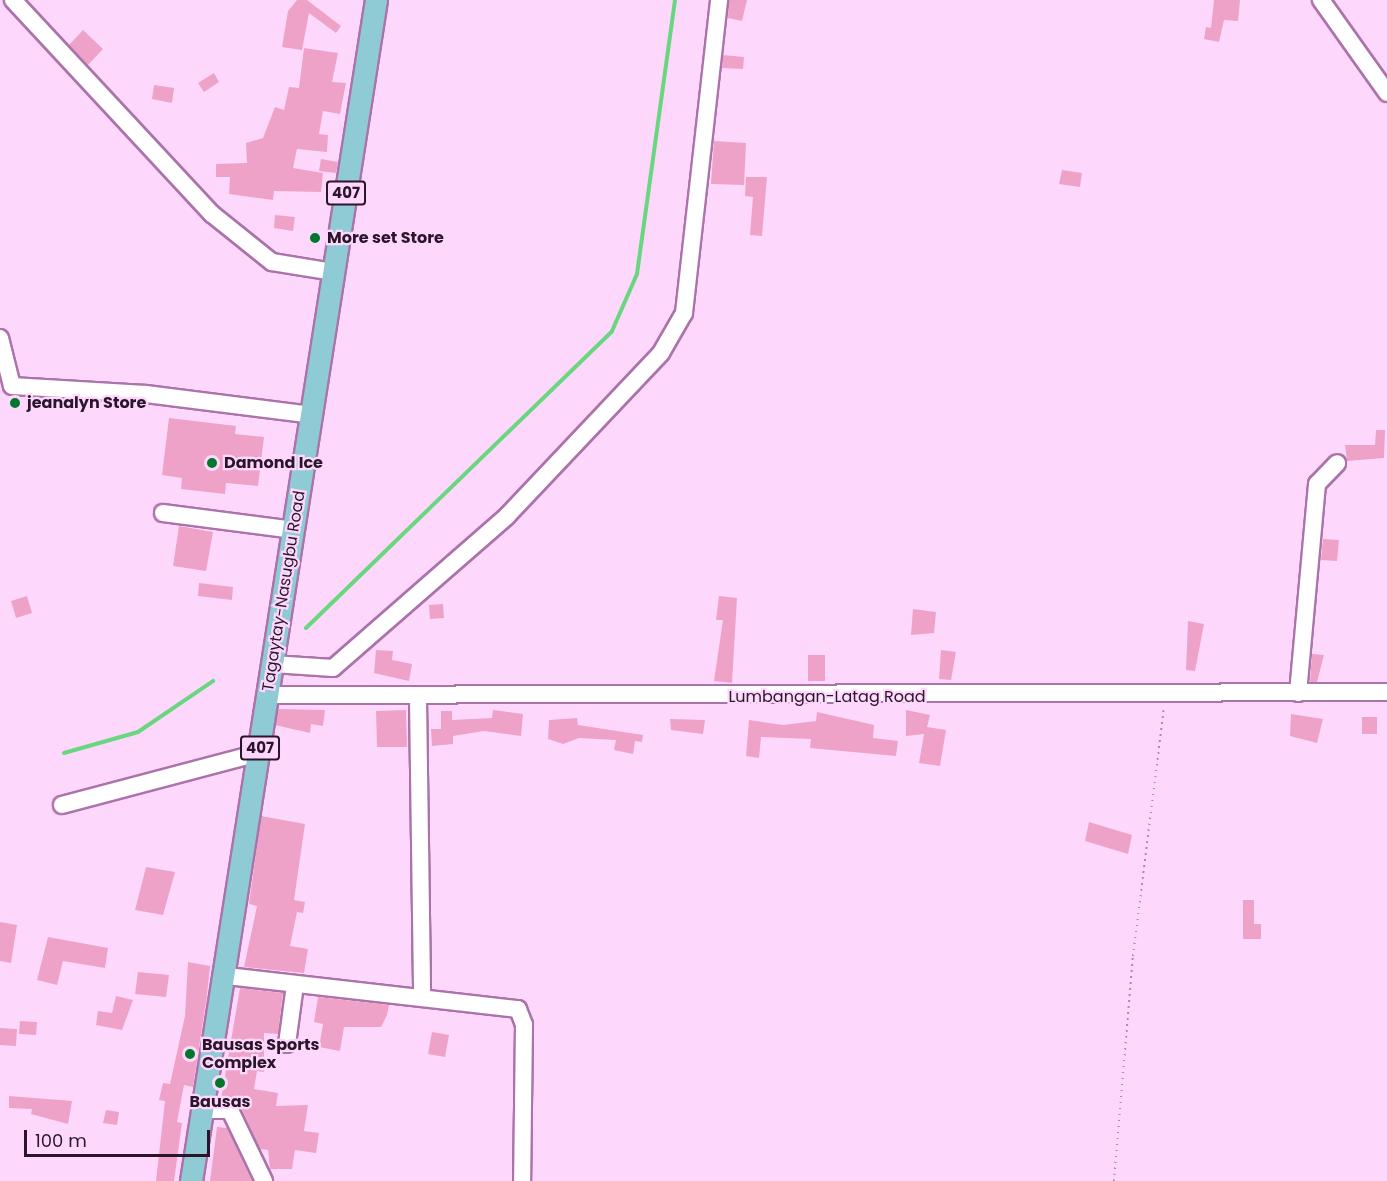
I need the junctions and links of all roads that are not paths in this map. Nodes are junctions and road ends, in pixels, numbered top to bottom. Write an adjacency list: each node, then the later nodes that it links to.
1 (13, 0): 6 (street)
2 (376, 0): 6 (main road, Tagaytay-Nasugbu Road / 407)
3 (719, 0): 12 (street)
4 (1321, 0): 5 (street)
5 (1387, 93)
6 (334, 272): 8 (main road, Tagaytay-Nasugbu Road / 407)
7 (0, 338): 8 (street)
8 (312, 415): 11 (main road, Tagaytay-Nasugbu Road / 407)
9 (1337, 463): 14 (street)
10 (163, 513): 11 (street)
11 (294, 530): 12 (main road, Tagaytay-Nasugbu Road / 407)
12 (273, 664): 15 (main road, Tagaytay-Nasugbu Road / 407)
13 (1387, 692): 14 (street, Lumbangan-Latag Road)
14 (1298, 693): 16 (street, Lumbangan-Latag Road)
15 (268, 695): 16 (street, Lumbangan-Latag Road); 17 (main road, Tagaytay-Nasugbu Road / 407)
16 (418, 699): 21 (street)
17 (259, 753): 18 (street); 19 (main road, Tagaytay-Nasugbu Road / 407)
18 (62, 805)
19 (227, 976): 20 (street); 23 (main road, Tagaytay-Nasugbu Road / 407)
20 (295, 985): 21 (street); 22 (street)
21 (422, 995): 26 (street)
22 (287, 1044)
23 (205, 1110): 24 (main road, Tagaytay-Nasugbu Road / 407); 25 (street)
24 (192, 1181)
25 (264, 1181)
26 (522, 1181)

